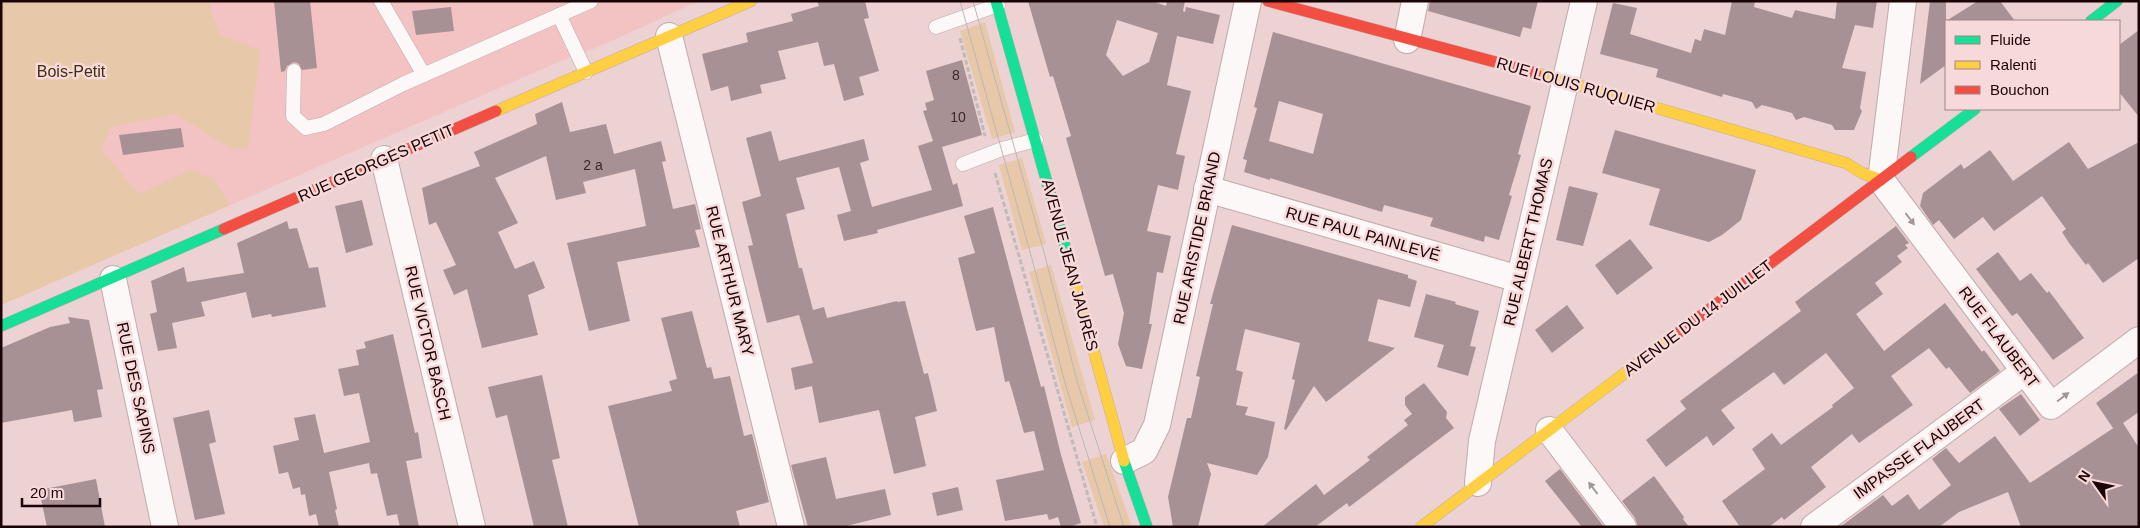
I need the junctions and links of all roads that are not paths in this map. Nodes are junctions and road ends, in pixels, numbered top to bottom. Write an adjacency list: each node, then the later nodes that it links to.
1 (381, 1): 18 (lane)
2 (591, 1): 11 (lane)
3 (751, 1): 14 (street, RUE GEORGES PETIT)
4 (1248, 1): 25 (street, RUE ARISTIDE BRIAND)
5 (1268, 1): 15 (street, RUE LOUIS RUQUIER)
6 (1415, 1): 15 (street)
7 (1584, 1): 19 (street, RUE ALBERT THOMAS)
8 (1903, 1): 24 (street)
9 (2117, 1): 12 (street)
10 (997, 3): 13 (lane); 21 (street, AVENUE JEAN JAURÈS)
11 (559, 15): 17 (lane); 18 (lane)
12 (2092, 20)
13 (936, 27)
14 (669, 36): 17 (street, RUE GEORGES PETIT); 36 (street, RUE ARTHUR MARY)
15 (1407, 40): 19 (street, RUE LOUIS RUQUIER)
16 (294, 71): 18 (lane)
17 (586, 72): 22 (street, RUE GEORGES PETIT)
18 (424, 75)
19 (1565, 80): 24 (street, RUE LOUIS RUQUIER); 27 (street, RUE ALBERT THOMAS)
20 (1974, 110): 24 (street, AVENUE DU 14 JUILLET)
21 (1036, 140): 23 (lane); 32 (street, AVENUE JEAN JAURÈS)
22 (384, 159): 26 (street, RUE GEORGES PETIT); 35 (street, RUE VICTOR BASCH)
23 (963, 164)
24 (1881, 180): 30 (street, RUE FLAUBERT, one-way to 30); 31 (street, AVENUE DU 14 JUILLET)
25 (1207, 189): 27 (street, RUE PAUL PAINLEVÉ); 32 (street, RUE ARISTIDE BRIAND)
26 (113, 279): 28 (street, RUE GEORGES PETIT); 34 (street, RUE DES SAPINS)
27 (1520, 279): 33 (street, RUE ALBERT THOMAS)
28 (1, 326)
29 (2139, 340): 30 (street, RUE FLAUBERT, one-way to 29)
30 (2025, 371): 40 (street, IMPASSE FLAUBERT)
31 (1549, 430): 33 (street, AVENUE DU 14 JUILLET); 39 (street, one-way to 31)
32 (1124, 461): 37 (street, AVENUE JEAN JAURÈS)
33 (1478, 483): 38 (street, AVENUE DU 14 JUILLET)
34 (165, 527)
35 (472, 527)
36 (791, 527)
37 (1147, 527)
38 (1421, 527)
39 (1623, 527)
40 (1814, 527)

